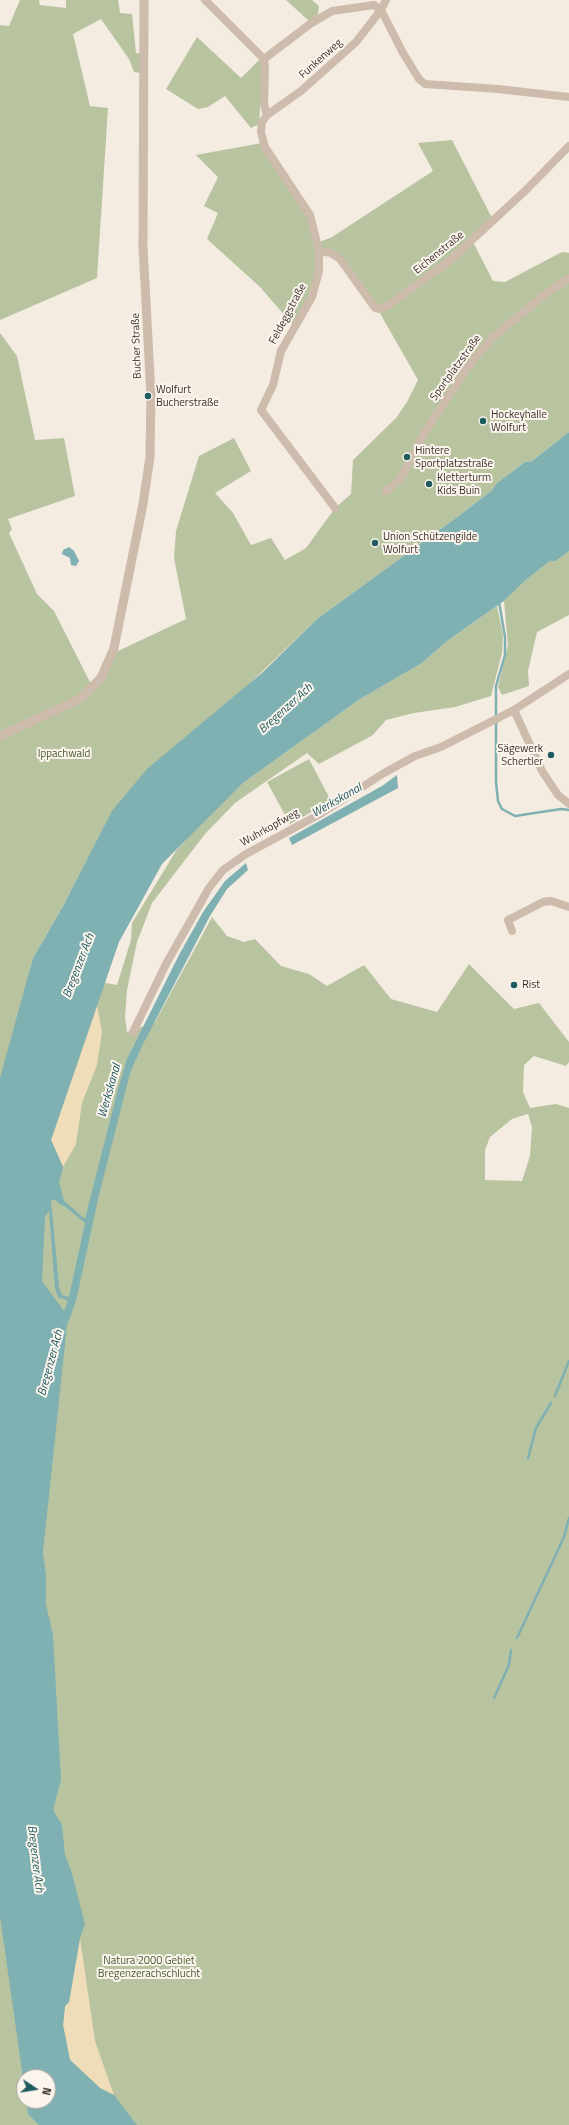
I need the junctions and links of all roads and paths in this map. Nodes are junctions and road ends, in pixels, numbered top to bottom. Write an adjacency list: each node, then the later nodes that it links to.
1 (144, 0): 15 (street, Bucher Straße)
2 (205, 0): 5 (street)
3 (386, 0): 4 (street, Funkenweg)
4 (381, 10): 5 (street); 6 (street); 7 (street, Funkenweg)
5 (264, 59): 7 (street, Feldeggstraße)
6 (569, 97)
7 (267, 115): 9 (street, Feldeggstraße)
8 (569, 146): 9 (street, Eichenstraße)
9 (319, 251): 12 (street, Feldeggstraße)
10 (569, 278): 11 (street, Sportplatzstraße)
11 (386, 491)
12 (336, 508)
13 (569, 674): 14 (street, Wuhrkopfweg)
14 (514, 710): 16 (street); 19 (street, Wuhrkopfweg)
15 (0, 736)
16 (569, 804)
17 (569, 907): 18 (street)
18 (512, 931)
19 (132, 1032)

